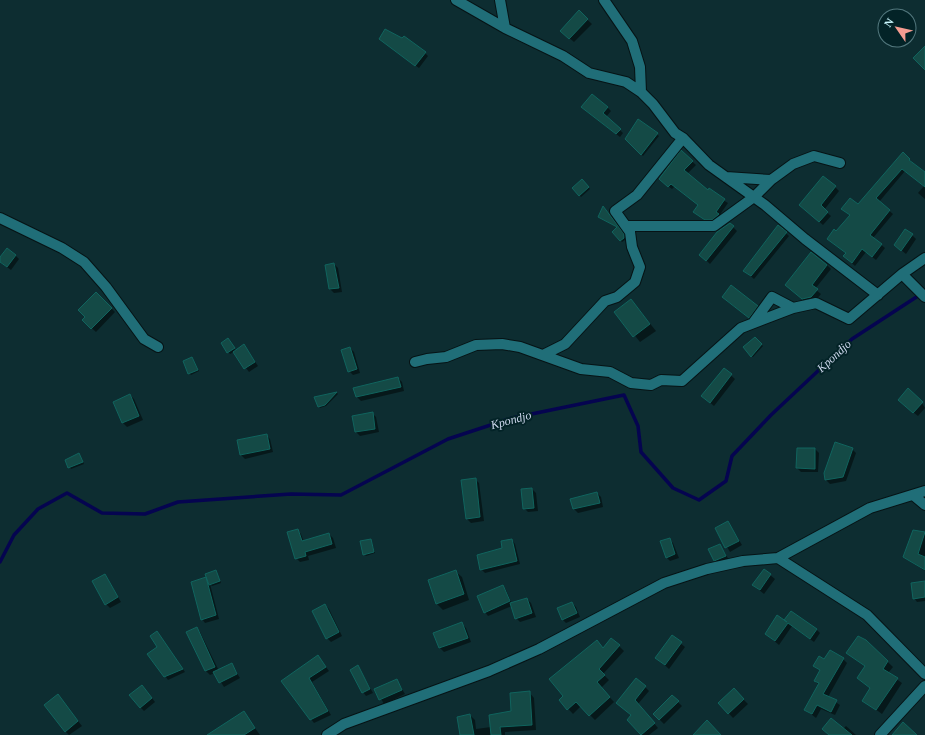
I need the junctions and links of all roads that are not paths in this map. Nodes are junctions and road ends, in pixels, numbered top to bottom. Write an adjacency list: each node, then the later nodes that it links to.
1 (456, 0): 4 (street)
2 (500, 0): 4 (street)
3 (604, 0): 5 (street)
4 (505, 28): 5 (street)
5 (641, 92): 6 (street)
6 (683, 138): 8 (street); 12 (street)
7 (840, 163): 9 (street)
8 (726, 177): 9 (street); 10 (street)
9 (771, 180): 10 (street)
10 (754, 197): 12 (street); 15 (street)
11 (0, 218): 19 (street)
12 (626, 226): 20 (street)
13 (925, 258): 14 (street)
14 (905, 277): 15 (street); 16 (street)
15 (878, 295): 17 (street)
16 (925, 297)
17 (793, 308): 18 (street); 18 (street)
18 (753, 323): 20 (street)
19 (158, 348)
20 (543, 355): 21 (street)
21 (415, 362)
22 (925, 491): 23 (street)
23 (913, 495): 24 (street); 25 (street)
24 (925, 505)
25 (778, 558): 26 (street); 28 (street)
26 (925, 674)
27 (925, 686): 29 (street)
28 (327, 735)
29 (880, 735)

